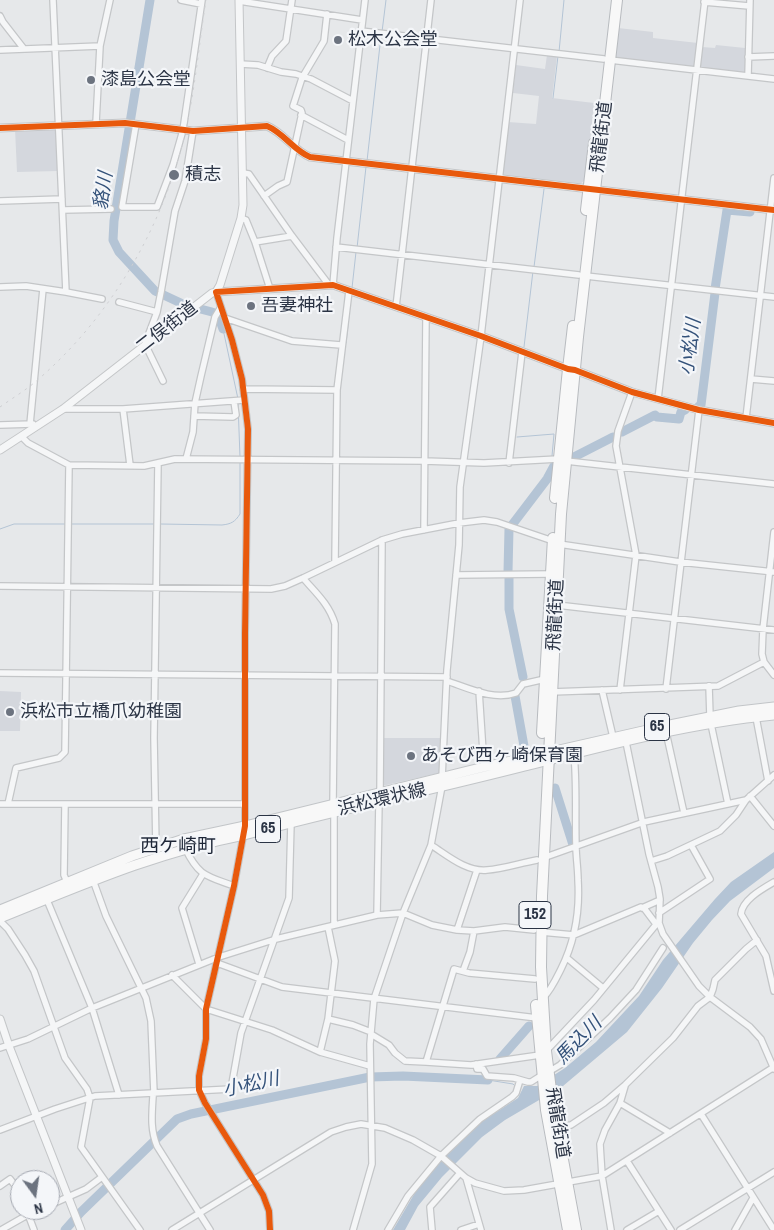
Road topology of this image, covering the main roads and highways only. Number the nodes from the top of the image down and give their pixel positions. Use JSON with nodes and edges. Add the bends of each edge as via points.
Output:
{"nodes":[{"id":1,"x":610,"y":0,"type":"edge"},
{"id":2,"x":618,"y":0,"type":"edge"},
{"id":3,"x":607,"y":60,"type":"junction"},
{"id":4,"x":556,"y":543,"type":"junction"},
{"id":5,"x":774,"y":707,"type":"edge"},
{"id":6,"x":774,"y":715,"type":"edge"},
{"id":7,"x":710,"y":720,"type":"junction"},
{"id":8,"x":545,"y":757,"type":"junction"},
{"id":9,"x":442,"y":782,"type":"junction"},
{"id":10,"x":333,"y":808,"type":"junction"},
{"id":11,"x":245,"y":830,"type":"junction"},
{"id":12,"x":0,"y":910,"type":"edge"},
{"id":13,"x":0,"y":920,"type":"edge"},
{"id":14,"x":538,"y":931,"type":"junction"},
{"id":15,"x":543,"y":1053,"type":"junction"},
{"id":16,"x":550,"y":1108,"type":"junction"},
{"id":17,"x":563,"y":1184,"type":"junction"},
{"id":18,"x":568,"y":1230,"type":"edge"},
{"id":19,"x":576,"y":1230,"type":"edge"}],
"edges":[{"from":1,"to":3,"type":"highway","name":"飛龍街道","number":"152"},
{"from":2,"to":3,"type":"highway","name":"飛龍街道","number":"152"},
{"from":3,"to":4,"type":"highway","name":"飛龍街道","number":"152","via":[[571,369]]},
{"from":4,"to":8,"type":"highway","name":"飛龍街道","number":"152","via":[[557,605]]},
{"from":4,"to":8,"type":"highway","name":"飛龍街道","number":"152","via":[[550,574]]},
{"from":5,"to":7,"type":"main road","name":"浜松環状線","number":"65"},
{"from":6,"to":7,"type":"main road","name":"浜松環状線","number":"65"},
{"from":7,"to":8,"type":"main road","name":"浜松環状線","number":"65","via":[[613,737]]},
{"from":7,"to":8,"type":"main road","name":"浜松環状線","number":"65","via":[[574,754]]},
{"from":8,"to":9,"type":"main road","name":"浜松環状線","number":"65"},
{"from":8,"to":9,"type":"main road","name":"浜松環状線","number":"65","via":[[484,767]]},
{"from":8,"to":14,"type":"highway","name":"飛龍街道","number":"152"},
{"from":9,"to":10,"type":"main road","name":"浜松環状線","number":"65"},
{"from":10,"to":11,"type":"main road","name":"浜松環状線","number":"65"},
{"from":10,"to":11,"type":"main road","name":"浜松環状線","number":"65","via":[[290,823]]},
{"from":11,"to":12,"type":"main road","name":"浜松環状線","number":"65","via":[[184,839],[156,848]]},
{"from":11,"to":13,"type":"main road","name":"浜松環状線","number":"65","via":[[93,880]]},
{"from":14,"to":15,"type":"highway","name":"飛龍街道","number":"152"},
{"from":14,"to":15,"type":"highway","name":"飛龍街道","number":"152","via":[[535,979]]},
{"from":15,"to":16,"type":"highway","name":"飛龍街道","number":"152"},
{"from":16,"to":17,"type":"highway","name":"飛龍街道","number":"152"},
{"from":16,"to":17,"type":"highway","name":"飛龍街道","number":"152","via":[[557,1127]]},
{"from":17,"to":18,"type":"highway","name":"飛龍街道","number":"152"},
{"from":17,"to":19,"type":"highway","name":"飛龍街道","number":"152"}]}
